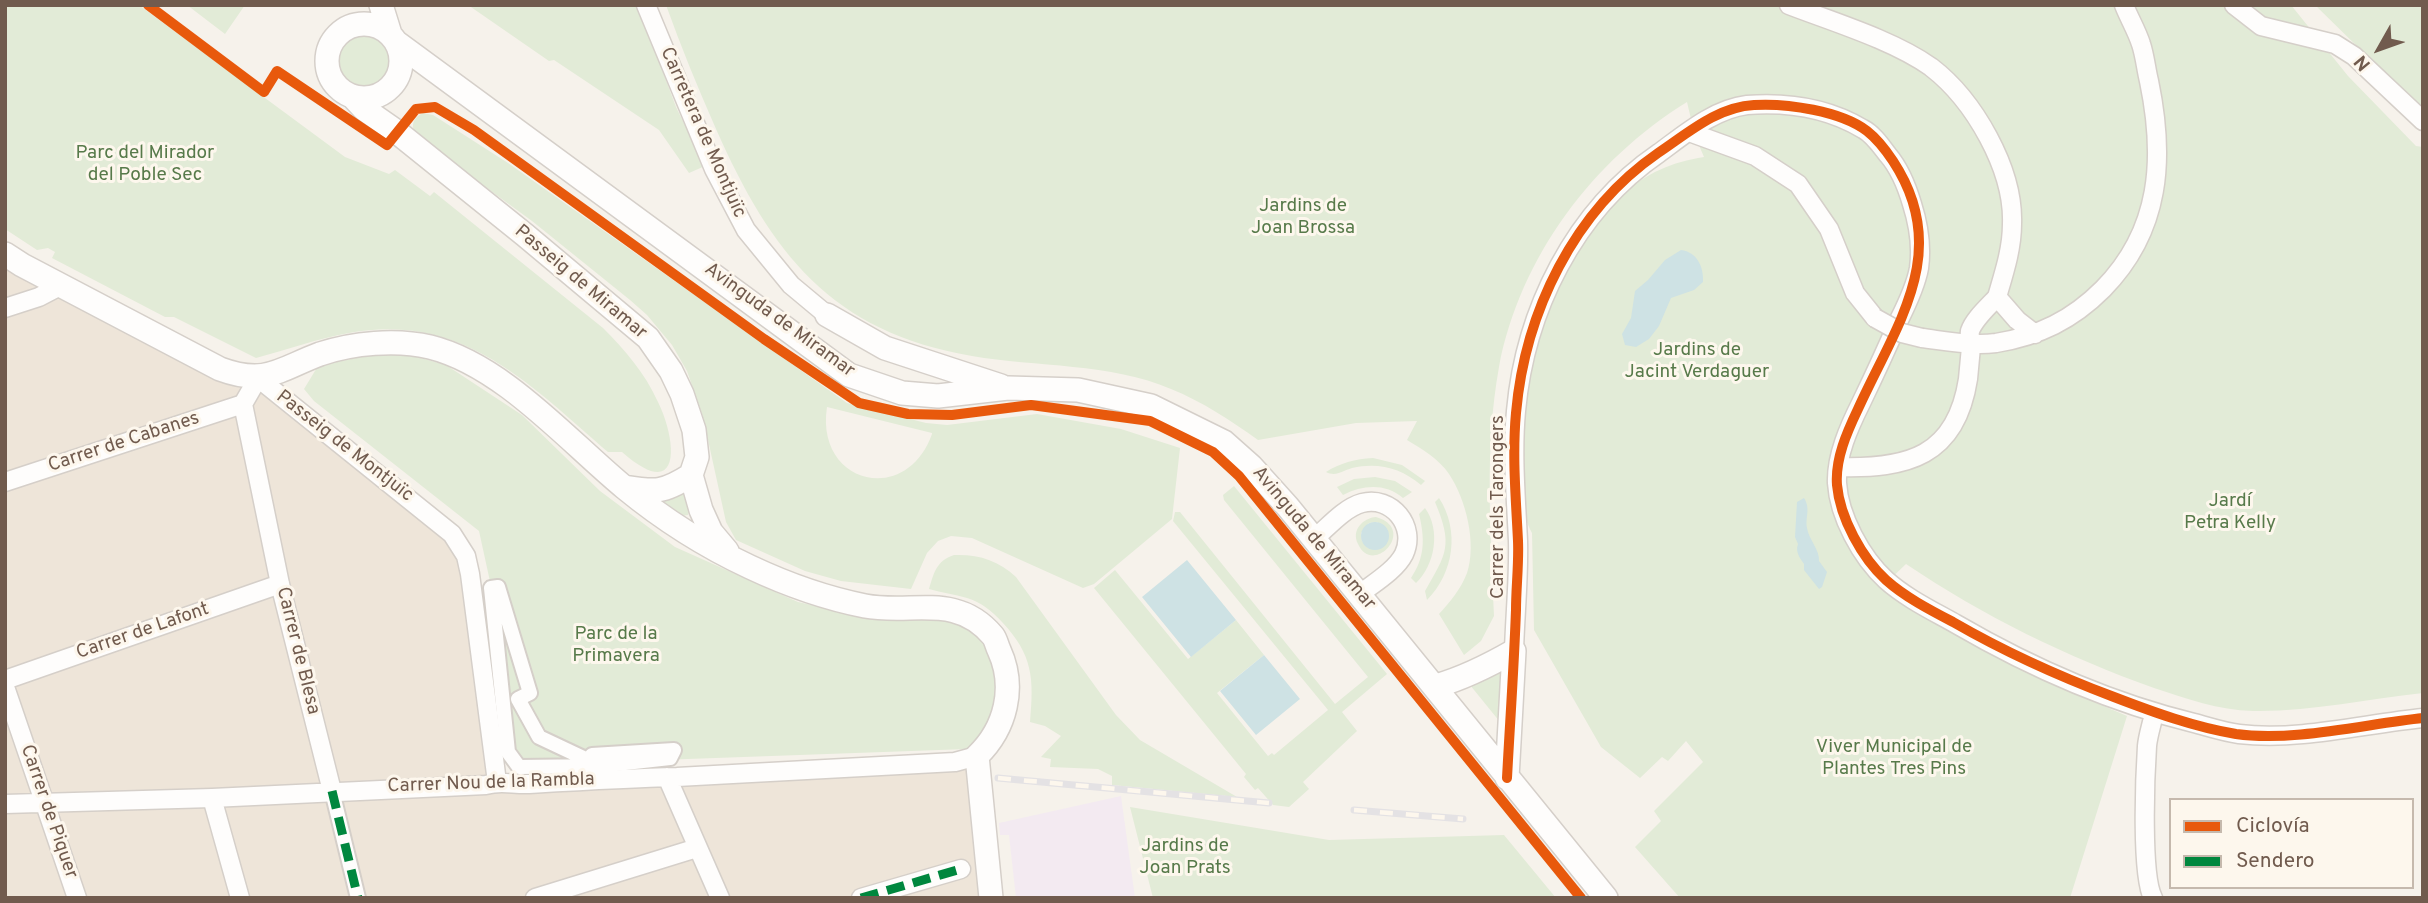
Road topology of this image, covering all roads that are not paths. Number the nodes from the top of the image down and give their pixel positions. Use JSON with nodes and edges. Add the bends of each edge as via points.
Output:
{"nodes":[{"id":1,"x":363,"y":5,"type":"edge"},
{"id":2,"x":381,"y":5,"type":"edge"},
{"id":3,"x":646,"y":5,"type":"edge"},
{"id":4,"x":1789,"y":5,"type":"edge"},
{"id":5,"x":2124,"y":5,"type":"edge"},
{"id":6,"x":2234,"y":5,"type":"edge"},
{"id":7,"x":352,"y":26,"type":"junction"},
{"id":8,"x":393,"y":38,"type":"junction"},
{"id":9,"x":455,"y":87,"type":"junction"},
{"id":10,"x":389,"y":88,"type":"junction"},
{"id":11,"x":352,"y":96,"type":"junction"},
{"id":12,"x":2418,"y":117,"type":"edge"},
{"id":13,"x":397,"y":132,"type":"junction"},
{"id":14,"x":1689,"y":132,"type":"junction"},
{"id":15,"x":5,"y":254,"type":"edge"},
{"id":16,"x":62,"y":285,"type":"junction"},
{"id":17,"x":1997,"y":297,"type":"junction"},
{"id":18,"x":5,"y":309,"type":"edge"},
{"id":19,"x":827,"y":315,"type":"junction"},
{"id":20,"x":2035,"y":334,"type":"junction"},
{"id":21,"x":1971,"y":344,"type":"junction"},
{"id":22,"x":816,"y":350,"type":"junction"},
{"id":23,"x":258,"y":378,"type":"junction"},
{"id":24,"x":1008,"y":388,"type":"junction"},
{"id":25,"x":243,"y":404,"type":"junction"},
{"id":26,"x":1838,"y":467,"type":"junction"},
{"id":27,"x":691,"y":475,"type":"junction"},
{"id":28,"x":5,"y":482,"type":"edge"},
{"id":29,"x":624,"y":487,"type":"junction"},
{"id":30,"x":654,"y":492,"type":"junction"},
{"id":31,"x":701,"y":510,"type":"junction"},
{"id":32,"x":669,"y":522,"type":"junction"},
{"id":33,"x":1314,"y":539,"type":"junction"},
{"id":34,"x":734,"y":559,"type":"junction"},
{"id":35,"x":280,"y":584,"type":"junction"},
{"id":36,"x":1360,"y":594,"type":"junction"},
{"id":37,"x":1514,"y":651,"type":"junction"},
{"id":38,"x":5,"y":680,"type":"edge"},
{"id":39,"x":1436,"y":686,"type":"junction"},
{"id":40,"x":5,"y":687,"type":"edge"},
{"id":41,"x":2154,"y":713,"type":"junction"},
{"id":42,"x":2423,"y":718,"type":"edge"},
{"id":43,"x":977,"y":756,"type":"junction"},
{"id":44,"x":519,"y":767,"type":"joint"},
{"id":45,"x":667,"y":777,"type":"junction"},
{"id":46,"x":1507,"y":778,"type":"junction"},
{"id":47,"x":497,"y":782,"type":"junction"},
{"id":48,"x":332,"y":791,"type":"junction"},
{"id":49,"x":212,"y":798,"type":"junction"},
{"id":50,"x":45,"y":802,"type":"junction"},
{"id":51,"x":5,"y":804,"type":"edge"},
{"id":52,"x":698,"y":848,"type":"junction"},
{"id":53,"x":961,"y":869,"type":"dead end"},
{"id":54,"x":77,"y":898,"type":"edge"},
{"id":55,"x":240,"y":898,"type":"edge"},
{"id":56,"x":358,"y":898,"type":"edge"},
{"id":57,"x":535,"y":898,"type":"edge"},
{"id":58,"x":720,"y":898,"type":"edge"},
{"id":59,"x":860,"y":898,"type":"edge"},
{"id":60,"x":990,"y":898,"type":"edge"},
{"id":61,"x":1606,"y":898,"type":"edge"},
{"id":62,"x":2154,"y":898,"type":"edge"}],
"edges":[{"from":1,"to":7,"type":"street"},
{"from":2,"to":8,"type":"street"},
{"from":3,"to":19,"type":"street","name":"Carretera de Montjuïc","via":[[714,169],[746,230],[791,285]]},
{"from":4,"to":17,"type":"street","via":[[1898,48],[1959,92],[1988,133],[2007,186],[2013,222]]},
{"from":5,"to":20,"type":"street","via":[[2141,45],[2155,110],[2159,152],[2154,201],[2134,250],[2111,281],[2082,310]]},
{"from":6,"to":12,"type":"street","via":[[2261,26],[2335,44],[2354,56]]},
{"from":7,"to":8,"type":"street","via":[[372,25]]},
{"from":7,"to":11,"type":"street","via":[[334,40],[327,62],[334,83]]},
{"from":8,"to":9,"type":"street","name":"Avinguda de Miramar"},
{"from":8,"to":10,"type":"street","via":[[401,61]]},
{"from":9,"to":10,"type":"street","name":"Avinguda de Miramar","via":[[429,74],[414,74]]},
{"from":9,"to":22,"type":"street","name":"Avinguda de Miramar"},
{"from":10,"to":11,"type":"street","via":[[362,99]]},
{"from":10,"to":13,"type":"street","name":"Passeig de Miramar","via":[[384,116]]},
{"from":11,"to":13,"type":"street","name":"Passeig de Miramar"},
{"from":13,"to":27,"type":"street","name":"Passeig de Miramar","via":[[648,338],[671,371],[694,430],[697,457]]},
{"from":14,"to":21,"type":"street","bridge":true,"via":[[1755,156],[1798,184],[1829,229],[1855,293],[1875,318],[1902,334]]},
{"from":14,"to":26,"type":"street","name":"Carrer dels Tarongers","via":[[1735,107],[1810,107],[1867,131],[1892,159],[1907,188],[1921,235],[1919,270],[1847,435]]},
{"from":14,"to":37,"type":"street","name":"Carrer dels Tarongers","via":[[1645,162],[1592,214],[1546,292],[1521,376],[1516,411]]},
{"from":15,"to":16,"type":"street","name":"Passeig de Montjuïc"},
{"from":16,"to":18,"type":"street"},
{"from":16,"to":23,"type":"street","name":"Passeig de Montjuïc","via":[[222,370]]},
{"from":17,"to":20,"type":"street"},
{"from":17,"to":21,"type":"street","via":[[1974,323]]},
{"from":19,"to":22,"type":"street","via":[[840,330],[842,343],[832,350]]},
{"from":19,"to":24,"type":"street","via":[[886,348]]},
{"from":20,"to":21,"type":"street"},
{"from":21,"to":26,"type":"street","via":[[1968,381],[1953,424],[1938,445],[1906,462]]},
{"from":22,"to":24,"type":"street","name":"Avinguda de Miramar","via":[[849,375],[902,393],[939,396]]},
{"from":23,"to":25,"type":"street"},
{"from":23,"to":29,"type":"street","via":[[355,346],[430,347],[465,361],[521,395]]},
{"from":23,"to":47,"type":"street","name":"Passeig de Montjuïc","via":[[453,534],[466,556]]},
{"from":24,"to":33,"type":"street","name":"Avinguda de Miramar","via":[[1078,390],[1151,406],[1180,419],[1224,442],[1251,466]]},
{"from":25,"to":28,"type":"street","name":"Carrer de Cabanes"},
{"from":25,"to":35,"type":"street","name":"Carrer de Blesa"},
{"from":26,"to":41,"type":"street","name":"Carrer dels Tarongers","via":[[1840,503],[1854,536],[1887,580],[1985,642]]},
{"from":27,"to":30,"type":"street"},
{"from":27,"to":31,"type":"street","name":"Passeig de Miramar"},
{"from":29,"to":30,"type":"street"},
{"from":29,"to":32,"type":"street"},
{"from":30,"to":32,"type":"street","via":[[652,501]]},
{"from":31,"to":32,"type":"street","via":[[699,518]]},
{"from":31,"to":34,"type":"street","name":"Passeig de Miramar","via":[[711,532]]},
{"from":32,"to":34,"type":"street"},
{"from":33,"to":36,"type":"street","name":"Avinguda de Miramar"},
{"from":33,"to":36,"type":"street","via":[[1360,503],[1384,504],[1402,519],[1408,542],[1404,554]]},
{"from":34,"to":43,"type":"street","name":"Passeig de Miramar","via":[[828,598],[869,607],[945,607],[971,616],[994,637],[1007,667],[1008,697],[997,728]]},
{"from":35,"to":38,"type":"street","name":"Carrer de Lafont"},
{"from":35,"to":48,"type":"street","name":"Carrer de Blesa"},
{"from":36,"to":39,"type":"street","name":"Avinguda de Miramar"},
{"from":37,"to":39,"type":"street","via":[[1459,680]]},
{"from":37,"to":46,"type":"street"},
{"from":39,"to":46,"type":"street","name":"Avinguda de Miramar"},
{"from":40,"to":50,"type":"street","name":"Carrer de Piquer"},
{"from":41,"to":42,"type":"street","name":"Carrer dels Tarongers","via":[[2238,734],[2289,736]]},
{"from":41,"to":62,"type":"street","via":[[2147,743],[2146,842],[2149,890]]},
{"from":43,"to":45,"type":"street","name":"Carrer Nou de la Rambla","via":[[955,762]]},
{"from":43,"to":60,"type":"street"},
{"from":44,"to":44,"type":"street","via":[[598,766],[670,758],[674,750],[592,755],[592,762],[539,737],[519,699],[530,693],[498,587],[491,588],[508,752]]},
{"from":45,"to":47,"type":"street","name":"Carrer Nou de la Rambla"},
{"from":45,"to":52,"type":"street"},
{"from":46,"to":61,"type":"street","name":"Avinguda de Miramar"},
{"from":47,"to":48,"type":"street","name":"Carrer Nou de la Rambla"},
{"from":48,"to":49,"type":"street","name":"Carrer Nou de la Rambla"},
{"from":48,"to":56,"type":"street","name":"Carrer de Blesa"},
{"from":49,"to":50,"type":"street","name":"Carrer Nou de la Rambla"},
{"from":49,"to":55,"type":"street"},
{"from":50,"to":51,"type":"street","name":"Carrer Nou de la Rambla"},
{"from":50,"to":54,"type":"street","name":"Carrer de Piquer"},
{"from":52,"to":57,"type":"street"},
{"from":52,"to":58,"type":"street"},
{"from":53,"to":59,"type":"street"}]}
